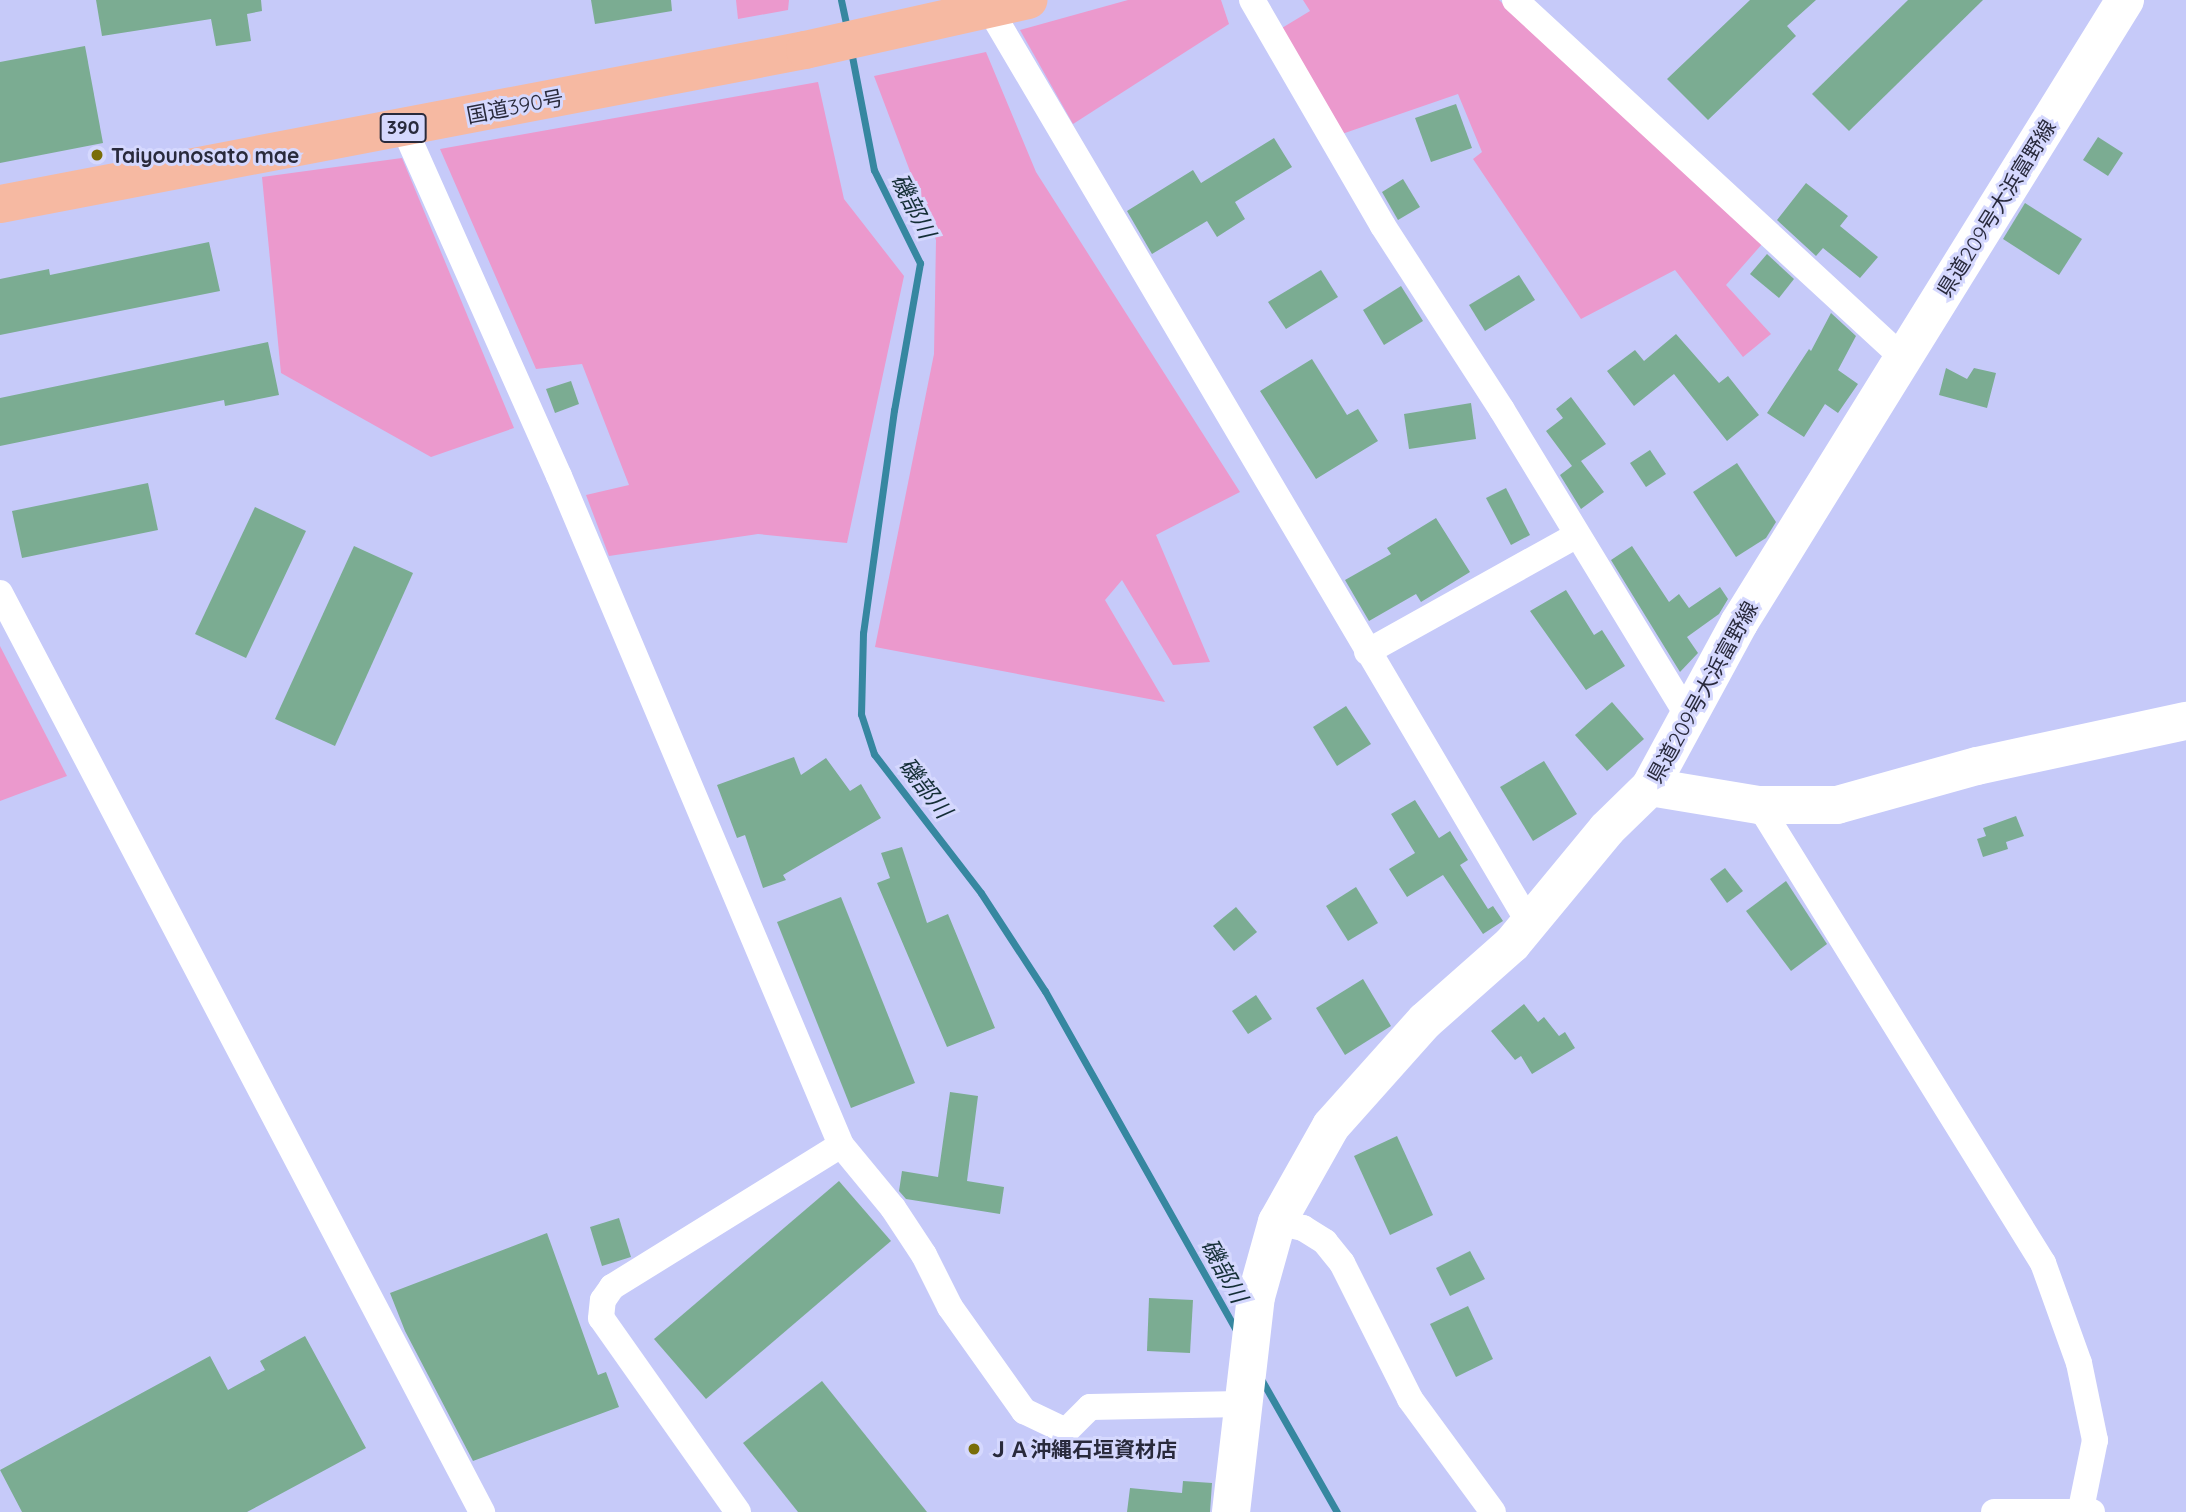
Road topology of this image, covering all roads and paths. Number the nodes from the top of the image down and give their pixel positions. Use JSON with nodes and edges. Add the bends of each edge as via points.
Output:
{"nodes":[{"id":1,"x":1028,"y":0,"type":"edge"},
{"id":2,"x":1252,"y":0,"type":"edge"},
{"id":3,"x":1515,"y":0,"type":"edge"},
{"id":4,"x":2124,"y":0,"type":"edge"},
{"id":5,"x":990,"y":10,"type":"junction"},
{"id":6,"x":404,"y":128,"type":"junction"},
{"id":7,"x":0,"y":204,"type":"edge"},
{"id":8,"x":1903,"y":358,"type":"junction"},
{"id":9,"x":1575,"y":536,"type":"junction"},
{"id":10,"x":0,"y":593,"type":"edge"},
{"id":11,"x":1367,"y":652,"type":"junction"},
{"id":12,"x":1688,"y":716,"type":"junction"},
{"id":13,"x":2186,"y":721,"type":"edge"},
{"id":14,"x":1650,"y":787,"type":"junction"},
{"id":15,"x":1759,"y":805,"type":"junction"},
{"id":16,"x":1529,"y":923,"type":"junction"},
{"id":17,"x":841,"y":1145,"type":"junction"},
{"id":18,"x":1276,"y":1222,"type":"junction"},
{"id":19,"x":1241,"y":1404,"type":"junction"},
{"id":20,"x":2087,"y":1510,"type":"edge"},
{"id":21,"x":482,"y":1512,"type":"edge"},
{"id":22,"x":738,"y":1512,"type":"edge"},
{"id":23,"x":1231,"y":1512,"type":"edge"},
{"id":24,"x":1493,"y":1512,"type":"edge"},
{"id":25,"x":1994,"y":1512,"type":"edge"}],
"edges":[{"from":1,"to":5,"type":"highway","name":"国道390号","number":"390"},
{"from":2,"to":9,"type":"street","via":[[1383,226],[1494,398]]},
{"from":3,"to":8,"type":"street"},
{"from":4,"to":8,"type":"main road","name":"県道209号大浜富野線"},
{"from":5,"to":6,"type":"highway","name":"国道390号","number":"390"},
{"from":5,"to":11,"type":"street"},
{"from":6,"to":7,"type":"highway","name":"国道390号","number":"390"},
{"from":6,"to":17,"type":"street","via":[[559,476]]},
{"from":8,"to":12,"type":"main road","name":"県道209号大浜富野線","via":[[1739,622]]},
{"from":9,"to":11,"type":"street"},
{"from":9,"to":12,"type":"street"},
{"from":10,"to":21,"type":"street"},
{"from":11,"to":16,"type":"street"},
{"from":12,"to":14,"type":"main road","name":"県道209号大浜富野線"},
{"from":13,"to":15,"type":"main road","via":[[1978,766],[1837,805]]},
{"from":14,"to":15,"type":"main road"},
{"from":14,"to":16,"type":"main road","name":"県道209号大浜富野線","via":[[1607,829]]},
{"from":15,"to":20,"type":"street","via":[[2043,1263],[2079,1363],[2095,1440]]},
{"from":16,"to":18,"type":"main road","name":"県道209号大浜富野線","via":[[1425,1021],[1331,1126]]},
{"from":17,"to":19,"type":"street","via":[[893,1208],[950,1307],[1024,1411],[1066,1431],[1090,1407]]},
{"from":17,"to":22,"type":"street","via":[[612,1287],[603,1300],[601,1318]]},
{"from":18,"to":19,"type":"main road","name":"県道209号大浜富野線","via":[[1256,1297]]},
{"from":18,"to":24,"type":"street","via":[[1303,1228],[1325,1242],[1342,1263],[1410,1399]]},
{"from":19,"to":23,"type":"main road","name":"県道209号大浜富野線"},
{"from":20,"to":25,"type":"street"}]}
